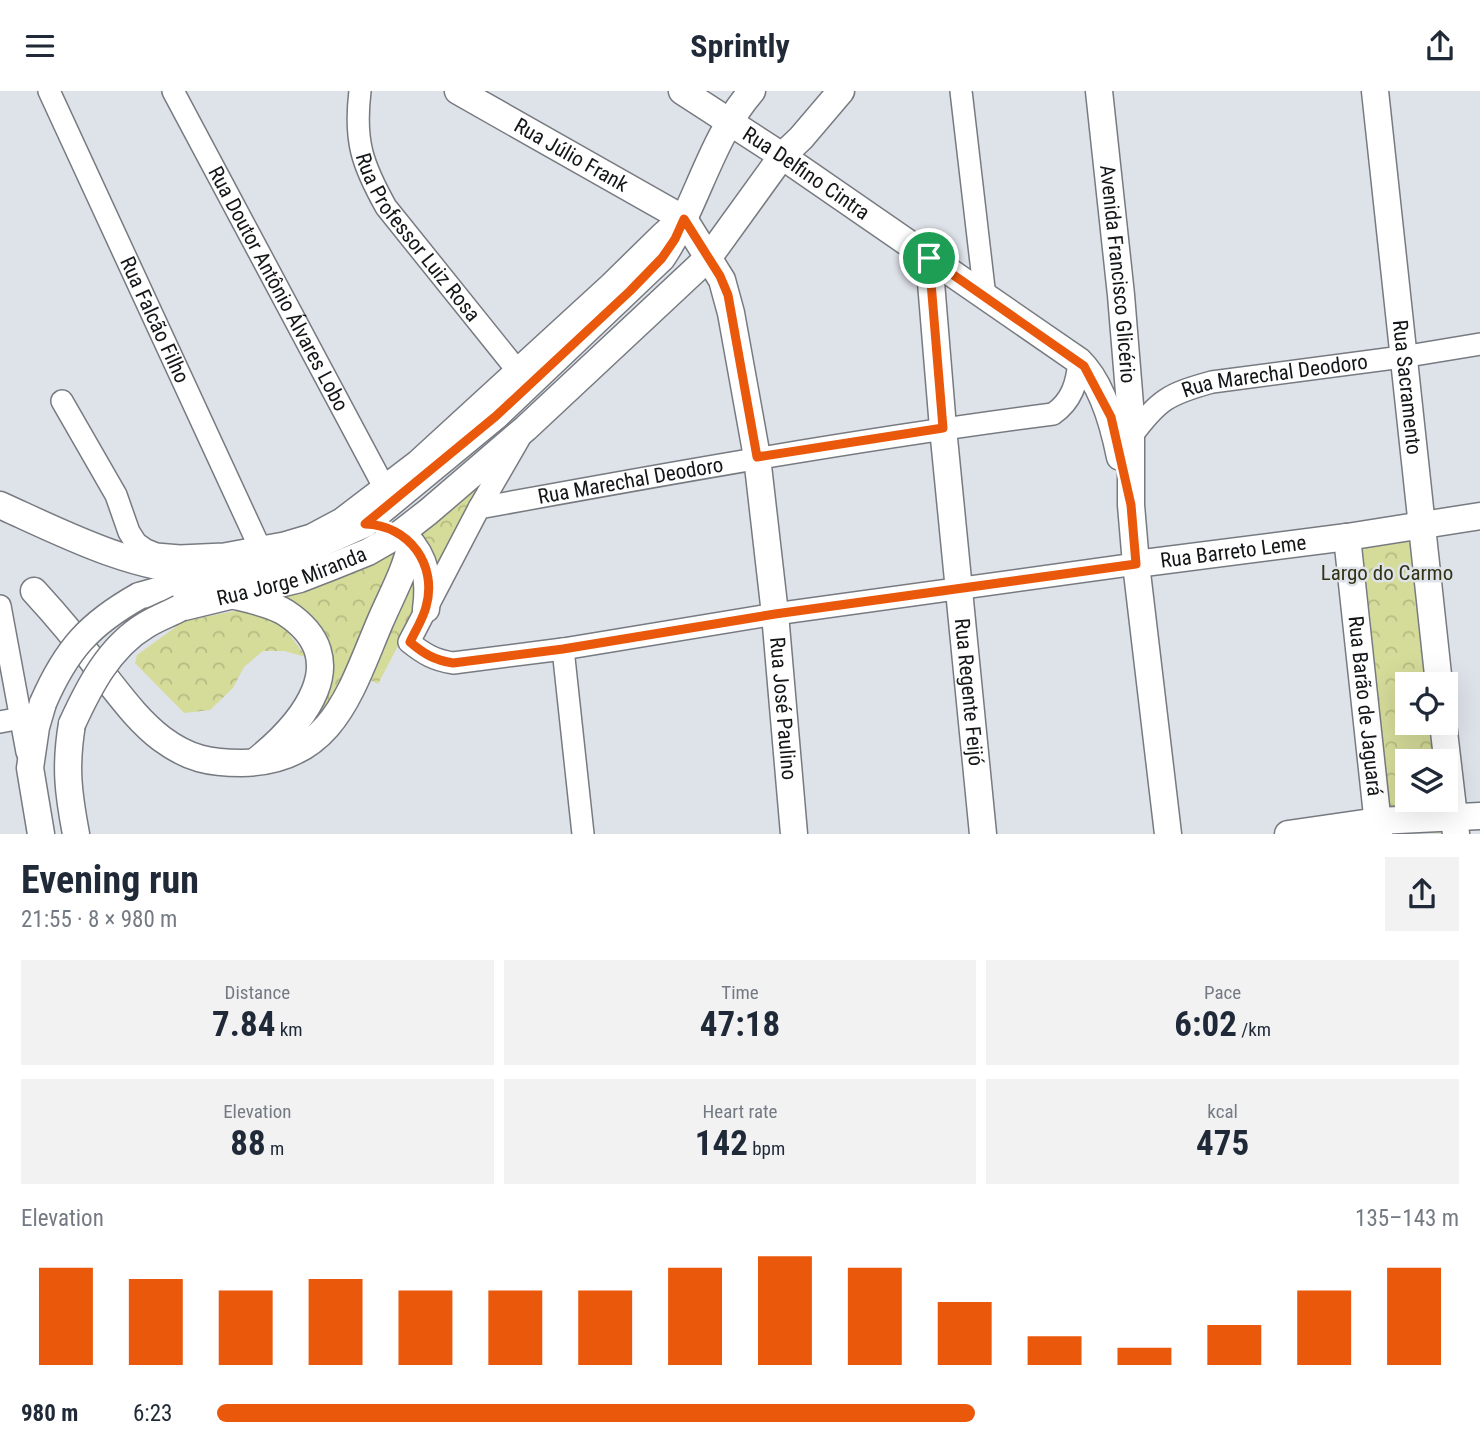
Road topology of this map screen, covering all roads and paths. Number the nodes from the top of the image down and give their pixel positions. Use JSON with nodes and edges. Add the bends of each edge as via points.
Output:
{"nodes":[{"id":1,"x":49,"y":91,"type":"edge"},
{"id":2,"x":173,"y":91,"type":"edge"},
{"id":3,"x":360,"y":91,"type":"edge"},
{"id":4,"x":458,"y":91,"type":"edge"},
{"id":5,"x":752,"y":91,"type":"edge"},
{"id":6,"x":841,"y":91,"type":"edge"},
{"id":7,"x":961,"y":91,"type":"edge"},
{"id":8,"x":1098,"y":91,"type":"edge"},
{"id":9,"x":1375,"y":91,"type":"edge"},
{"id":10,"x":691,"y":94,"type":"edge"},
{"id":11,"x":729,"y":123,"type":"junction"},
{"id":12,"x":782,"y":156,"type":"junction"},
{"id":13,"x":683,"y":221,"type":"junction"},
{"id":14,"x":709,"y":257,"type":"junction"},
{"id":15,"x":929,"y":258,"type":"junction"},
{"id":16,"x":985,"y":296,"type":"junction"},
{"id":17,"x":1480,"y":344,"type":"edge"},
{"id":18,"x":1402,"y":357,"type":"junction"},
{"id":19,"x":1079,"y":361,"type":"junction"},
{"id":20,"x":517,"y":370,"type":"junction"},
{"id":21,"x":62,"y":401,"type":"dead end"},
{"id":22,"x":526,"y":428,"type":"junction"},
{"id":23,"x":943,"y":428,"type":"junction"},
{"id":24,"x":1131,"y":437,"type":"junction"},
{"id":25,"x":757,"y":457,"type":"junction"},
{"id":26,"x":383,"y":485,"type":"junction"},
{"id":27,"x":1,"y":504,"type":"edge"},
{"id":28,"x":1131,"y":505,"type":"junction"},
{"id":29,"x":479,"y":508,"type":"junction"},
{"id":30,"x":1480,"y":516,"type":"edge"},
{"id":31,"x":365,"y":524,"type":"junction"},
{"id":32,"x":1422,"y":524,"type":"junction"},
{"id":33,"x":1347,"y":537,"type":"junction"},
{"id":34,"x":406,"y":538,"type":"junction"},
{"id":35,"x":260,"y":548,"type":"junction"},
{"id":36,"x":1136,"y":564,"type":"junction"},
{"id":37,"x":230,"y":584,"type":"junction"},
{"id":38,"x":960,"y":589,"type":"junction"},
{"id":39,"x":34,"y":590,"type":"dead end"},
{"id":40,"x":0,"y":606,"type":"edge"},
{"id":41,"x":426,"y":609,"type":"junction"},
{"id":42,"x":775,"y":614,"type":"junction"},
{"id":43,"x":410,"y":642,"type":"joint"},
{"id":44,"x":563,"y":649,"type":"junction"},
{"id":45,"x":1438,"y":672,"type":"edge"},
{"id":46,"x":22,"y":718,"type":"junction"},
{"id":47,"x":0,"y":722,"type":"edge"},
{"id":48,"x":1444,"y":735,"type":"edge"},
{"id":49,"x":255,"y":762,"type":"junction"},
{"id":50,"x":30,"y":768,"type":"junction"},
{"id":51,"x":1480,"y":816,"type":"edge"},
{"id":52,"x":1455,"y":826,"type":"edge"},
{"id":53,"x":1379,"y":827,"type":"edge"},
{"id":54,"x":41,"y":834,"type":"edge"},
{"id":55,"x":76,"y":834,"type":"edge"},
{"id":56,"x":583,"y":834,"type":"edge"},
{"id":57,"x":794,"y":834,"type":"edge"},
{"id":58,"x":983,"y":834,"type":"edge"},
{"id":59,"x":1168,"y":834,"type":"edge"},
{"id":60,"x":1288,"y":834,"type":"edge"}],
"edges":[{"from":1,"to":35,"type":"street","name":"Rua Falcão Filho"},
{"from":2,"to":26,"type":"street","name":"Rua Doutor Antônio Álvares Lobo"},
{"from":3,"to":20,"type":"street","name":"Rua Professor Luiz Rosa","via":[[360,149],[369,177],[386,207]]},
{"from":4,"to":13,"type":"main road","name":"Rua Júlio Frank"},
{"from":5,"to":11,"type":"main road"},
{"from":6,"to":12,"type":"main road","name":"Rua Jorge Miranda"},
{"from":7,"to":16,"type":"street"},
{"from":8,"to":24,"type":"main road","name":"Avenida Francisco Glicério","via":[[1121,295]]},
{"from":9,"to":18,"type":"main road","name":"Rua Sacramento"},
{"from":10,"to":11,"type":"main road","name":"Rua Delfino Cintra"},
{"from":11,"to":12,"type":"main road","name":"Rua Delfino Cintra"},
{"from":11,"to":13,"type":"main road"},
{"from":12,"to":14,"type":"main road","name":"Rua Jorge Miranda"},
{"from":12,"to":15,"type":"main road","name":"Rua Delfino Cintra"},
{"from":13,"to":14,"type":"main road","name":"Rua José Paulino"},
{"from":13,"to":20,"type":"street","name":"Rua Jorge Miranda","via":[[660,234]]},
{"from":13,"to":31,"type":"main road","name":"Rua Jorge Miranda","via":[[662,258],[630,291],[496,416]]},
{"from":14,"to":22,"type":"main road","name":"Rua Jorge Miranda"},
{"from":14,"to":25,"type":"main road","name":"Rua José Paulino","via":[[728,295]]},
{"from":15,"to":16,"type":"main road","name":"Rua Delfino Cintra"},
{"from":15,"to":23,"type":"main road","name":"Rua Regente Feijó"},
{"from":16,"to":19,"type":"main road","name":"Rua Delfino Cintra"},
{"from":17,"to":18,"type":"street","name":"Rua Marechal Deodoro"},
{"from":18,"to":24,"type":"street","name":"Rua Marechal Deodoro","via":[[1182,390],[1151,410]]},
{"from":18,"to":32,"type":"main road","name":"Rua Sacramento"},
{"from":19,"to":23,"type":"street","name":"Rua Marechal Deodoro","via":[[1075,387],[1053,414]]},
{"from":19,"to":28,"type":"main road","name":"Rua Delfino Cintra","via":[[1111,417]]},
{"from":20,"to":26,"type":"street","name":"Rua Jorge Miranda","via":[[417,461]]},
{"from":21,"to":35,"type":"street","name":"Rua Jorge Miranda","via":[[116,495],[136,543],[156,554],[180,557]]},
{"from":22,"to":29,"type":"street","name":"Rua Jorge Miranda"},
{"from":22,"to":34,"type":"main road","name":"Rua Jorge Miranda"},
{"from":23,"to":25,"type":"street","name":"Rua Marechal Deodoro"},
{"from":23,"to":38,"type":"main road","name":"Rua Regente Feijó"},
{"from":24,"to":28,"type":"main road","name":"Avenida Francisco Glicério"},
{"from":25,"to":29,"type":"street","name":"Rua Marechal Deodoro"},
{"from":25,"to":42,"type":"main road","name":"Rua José Paulino"},
{"from":26,"to":35,"type":"street","name":"Rua Jorge Miranda","via":[[341,519],[311,535]]},
{"from":27,"to":37,"type":"main road","via":[[142,563]]},
{"from":28,"to":36,"type":"main road","name":"Avenida Francisco Glicério"},
{"from":29,"to":41,"type":"street","name":"Rua Jorge Miranda"},
{"from":30,"to":32,"type":"main road","name":"Rua Barreto Leme"},
{"from":31,"to":34,"type":"main road","via":[[390,527]]},
{"from":31,"to":37,"type":"main road","name":"Rua Jorge Miranda"},
{"from":32,"to":33,"type":"main road","name":"Rua Barreto Leme"},
{"from":32,"to":45,"type":"main road","name":"Rua Sacramento"},
{"from":33,"to":36,"type":"main road","name":"Rua Barreto Leme"},
{"from":33,"to":53,"type":"main road","name":"Rua Barão de Jaguará"},
{"from":34,"to":37,"type":"main road","name":"Rua Jorge Miranda","via":[[300,579]]},
{"from":34,"to":41,"type":"main road","via":[[427,574]]},
{"from":34,"to":49,"type":"main road","via":[[406,563],[355,681],[330,723],[295,752]]},
{"from":36,"to":38,"type":"street","name":"Rua Barreto Leme"},
{"from":36,"to":59,"type":"main road","name":"Avenida Francisco Glicério"},
{"from":37,"to":49,"type":"main road","via":[[286,613],[313,642],[320,659],[319,680],[303,715]]},
{"from":37,"to":50,"type":"main road","bridge":true,"via":[[139,596],[89,630],[66,657],[43,703]]},
{"from":37,"to":55,"type":"main road","name":"Rua Jorge Miranda","bridge":true,"via":[[145,625],[106,661],[87,691],[72,724],[67,756]]},
{"from":38,"to":42,"type":"street","name":"Rua Barreto Leme"},
{"from":38,"to":58,"type":"main road","name":"Rua Regente Feijó"},
{"from":39,"to":49,"type":"main road","via":[[135,714],[162,739],[205,761]]},
{"from":40,"to":46,"type":"street"},
{"from":41,"to":43,"type":"street","name":"Rua Jorge Miranda"},
{"from":42,"to":44,"type":"street","name":"Rua Barreto Leme"},
{"from":42,"to":57,"type":"main road","name":"Rua José Paulino"},
{"from":43,"to":44,"type":"street","name":"Rua Barreto Leme","via":[[426,656],[453,663]]},
{"from":44,"to":56,"type":"street"},
{"from":46,"to":47,"type":"street"},
{"from":46,"to":50,"type":"street"},
{"from":48,"to":52,"type":"main road"},
{"from":50,"to":54,"type":"main road"},
{"from":51,"to":52,"type":"main road"},
{"from":52,"to":53,"type":"main road"},
{"from":53,"to":60,"type":"main road"}]}
